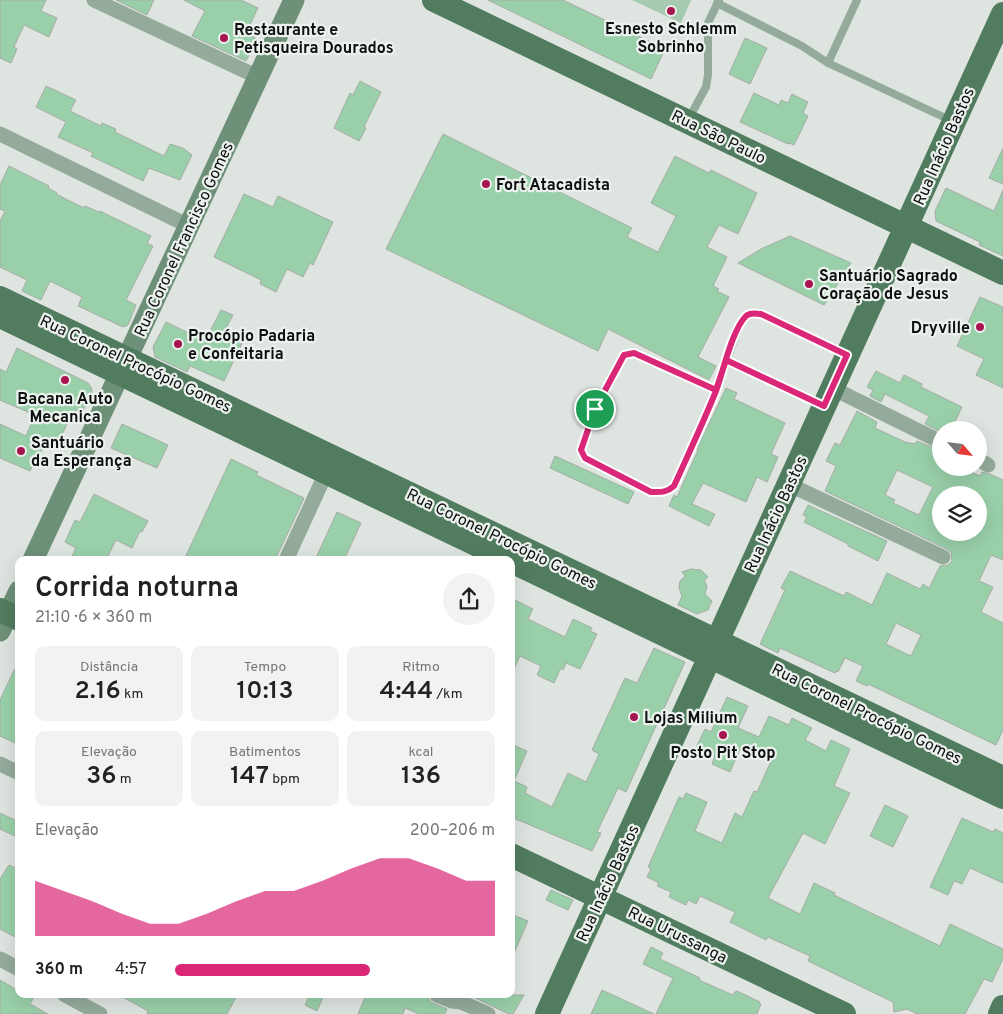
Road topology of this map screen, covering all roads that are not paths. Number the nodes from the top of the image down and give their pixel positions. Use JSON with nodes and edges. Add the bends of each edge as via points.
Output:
{"nodes":[{"id":1,"x":94,"y":0,"type":"edge"},
{"id":2,"x":294,"y":0,"type":"edge"},
{"id":3,"x":434,"y":0,"type":"edge"},
{"id":4,"x":857,"y":0,"type":"edge"},
{"id":5,"x":718,"y":1,"type":"edge"},
{"id":6,"x":1003,"y":14,"type":"edge"},
{"id":7,"x":828,"y":63,"type":"junction"},
{"id":8,"x":258,"y":77,"type":"junction"},
{"id":9,"x":687,"y":121,"type":"junction"},
{"id":10,"x":954,"y":122,"type":"junction"},
{"id":11,"x":0,"y":134,"type":"edge"},
{"id":12,"x":189,"y":226,"type":"junction"},
{"id":13,"x":906,"y":226,"type":"junction"},
{"id":14,"x":1003,"y":273,"type":"edge"},
{"id":15,"x":0,"y":298,"type":"edge"},
{"id":16,"x":0,"y":316,"type":"edge"},
{"id":17,"x":847,"y":355,"type":"junction"},
{"id":18,"x":726,"y":360,"type":"junction"},
{"id":19,"x":124,"y":366,"type":"junction"},
{"id":20,"x":716,"y":390,"type":"junction"},
{"id":21,"x":828,"y":397,"type":"junction"},
{"id":22,"x":932,"y":438,"type":"edge"},
{"id":23,"x":326,"y":473,"type":"junction"},
{"id":24,"x":788,"y":484,"type":"junction"},
{"id":25,"x":35,"y":556,"type":"edge"},
{"id":26,"x":288,"y":556,"type":"edge"},
{"id":27,"x":500,"y":556,"type":"edge"},
{"id":28,"x":943,"y":557,"type":"dead end"},
{"id":29,"x":515,"y":563,"type":"edge"},
{"id":30,"x":15,"y":600,"type":"edge"},
{"id":31,"x":7,"y":619,"type":"edge"},
{"id":32,"x":713,"y":649,"type":"junction"},
{"id":33,"x":0,"y":764,"type":"edge"},
{"id":34,"x":15,"y":771,"type":"edge"},
{"id":35,"x":1003,"y":778,"type":"edge"},
{"id":36,"x":1003,"y":797,"type":"edge"},
{"id":37,"x":515,"y":857,"type":"edge"},
{"id":38,"x":600,"y":897,"type":"junction"},
{"id":39,"x":0,"y":959,"type":"edge"},
{"id":40,"x":15,"y":967,"type":"edge"},
{"id":41,"x":71,"y":998,"type":"edge"},
{"id":42,"x":444,"y":998,"type":"edge"},
{"id":43,"x":1003,"y":1007,"type":"edge"},
{"id":44,"x":100,"y":1014,"type":"edge"},
{"id":45,"x":488,"y":1014,"type":"edge"},
{"id":46,"x":547,"y":1014,"type":"edge"},
{"id":47,"x":844,"y":1014,"type":"edge"},
{"id":48,"x":1000,"y":1014,"type":"edge"}],
"edges":[{"from":1,"to":8,"type":"street"},
{"from":2,"to":8,"type":"main road","name":"Rua Coronel Francisco Gomes"},
{"from":3,"to":9,"type":"main road","name":"Rua São Paulo"},
{"from":4,"to":7,"type":"lane"},
{"from":5,"to":7,"type":"lane"},
{"from":5,"to":9,"type":"lane","via":[[708,23],[706,87]]},
{"from":6,"to":10,"type":"main road","name":"Rua Inácio Bastos"},
{"from":7,"to":10,"type":"lane"},
{"from":8,"to":12,"type":"main road","name":"Rua Coronel Francisco Gomes"},
{"from":9,"to":13,"type":"main road","name":"Rua São Paulo"},
{"from":10,"to":13,"type":"main road","name":"Rua Inácio Bastos"},
{"from":11,"to":12,"type":"street"},
{"from":12,"to":19,"type":"main road","name":"Rua Coronel Francisco Gomes"},
{"from":13,"to":14,"type":"main road","name":"Rua São Paulo"},
{"from":13,"to":17,"type":"main road","name":"Rua Inácio Bastos"},
{"from":15,"to":19,"type":"main road","name":"Rua Coronel Procópio Gomes"},
{"from":16,"to":19,"type":"main road","name":"Rua Coronel Procópio Gomes"},
{"from":17,"to":18,"type":"lane","via":[[761,314],[751,314],[738,329]]},
{"from":17,"to":21,"type":"main road","name":"Rua Inácio Bastos"},
{"from":18,"to":20,"type":"lane"},
{"from":18,"to":21,"type":"lane"},
{"from":19,"to":23,"type":"main road","name":"Rua Coronel Procópio Gomes"},
{"from":19,"to":25,"type":"main road","name":"Rua Coronel Francisco Gomes"},
{"from":19,"to":32,"type":"main road","name":"Rua Coronel Procópio Gomes"},
{"from":20,"to":20,"type":"lane","via":[[634,353],[624,355],[595,409],[582,454],[651,492],[669,491]]},
{"from":21,"to":22,"type":"street"},
{"from":21,"to":24,"type":"main road","name":"Rua Inácio Bastos"},
{"from":23,"to":26,"type":"street"},
{"from":23,"to":27,"type":"main road","name":"Rua Coronel Procópio Gomes"},
{"from":24,"to":28,"type":"street"},
{"from":24,"to":32,"type":"main road","name":"Rua Inácio Bastos"},
{"from":29,"to":32,"type":"main road","name":"Rua Coronel Procópio Gomes"},
{"from":30,"to":31,"type":"main road"},
{"from":32,"to":35,"type":"main road","name":"Rua Coronel Procópio Gomes"},
{"from":32,"to":36,"type":"main road","name":"Rua Coronel Procópio Gomes"},
{"from":32,"to":38,"type":"main road","name":"Rua Inácio Bastos"},
{"from":33,"to":34,"type":"street"},
{"from":37,"to":38,"type":"main road","name":"Rua Urussanga"},
{"from":38,"to":46,"type":"main road","name":"Rua Inácio Bastos"},
{"from":38,"to":47,"type":"main road","name":"Rua Urussanga"},
{"from":39,"to":40,"type":"street"},
{"from":41,"to":44,"type":"street"},
{"from":42,"to":45,"type":"street"},
{"from":43,"to":48,"type":"main road"}]}
